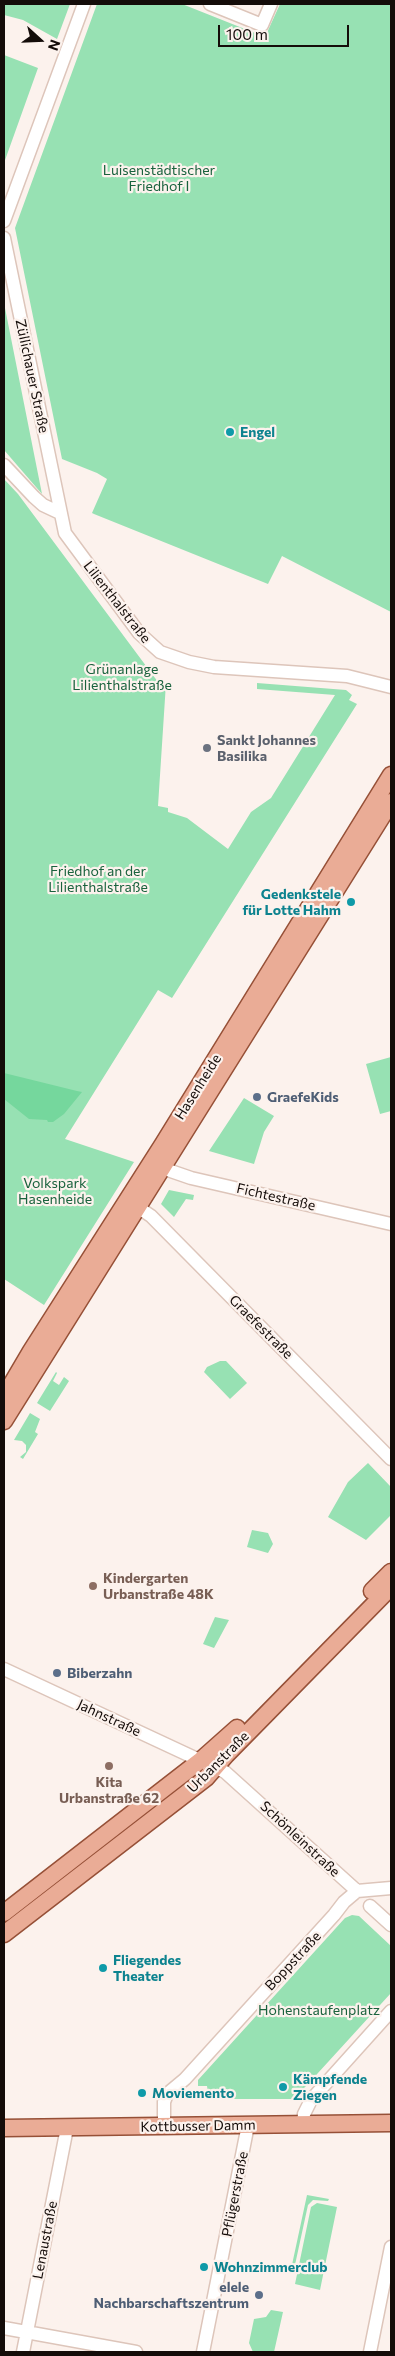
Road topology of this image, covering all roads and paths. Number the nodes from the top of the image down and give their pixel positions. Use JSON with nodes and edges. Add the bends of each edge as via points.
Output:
{"nodes":[{"id":1,"x":84,"y":4,"type":"edge"},
{"id":2,"x":210,"y":4,"type":"edge"},
{"id":3,"x":271,"y":4,"type":"edge"},
{"id":4,"x":4,"y":221,"type":"edge"},
{"id":5,"x":4,"y":238,"type":"edge"},
{"id":6,"x":4,"y":465,"type":"edge"},
{"id":7,"x":60,"y":513,"type":"junction"},
{"id":8,"x":391,"y":687,"type":"edge"},
{"id":9,"x":391,"y":776,"type":"edge"},
{"id":10,"x":391,"y":802,"type":"edge"},
{"id":11,"x":162,"y":1168,"type":"junction"},
{"id":12,"x":132,"y":1203,"type":"junction"},
{"id":13,"x":391,"y":1224,"type":"edge"},
{"id":14,"x":107,"y":1242,"type":"junction"},
{"id":15,"x":4,"y":1397,"type":"edge"},
{"id":16,"x":4,"y":1420,"type":"edge"},
{"id":17,"x":391,"y":1459,"type":"edge"},
{"id":18,"x":391,"y":1572,"type":"edge"},
{"id":19,"x":391,"y":1587,"type":"edge"},
{"id":20,"x":4,"y":1669,"type":"edge"},
{"id":21,"x":208,"y":1764,"type":"junction"},
{"id":22,"x":174,"y":1782,"type":"junction"},
{"id":23,"x":184,"y":1795,"type":"junction"},
{"id":24,"x":391,"y":1888,"type":"edge"},
{"id":25,"x":357,"y":1891,"type":"junction"},
{"id":26,"x":25,"y":1897,"type":"junction"},
{"id":27,"x":370,"y":1906,"type":"dead end"},
{"id":28,"x":35,"y":1910,"type":"junction"},
{"id":29,"x":4,"y":1913,"type":"edge"},
{"id":30,"x":391,"y":1925,"type":"edge"},
{"id":31,"x":4,"y":1934,"type":"edge"},
{"id":32,"x":391,"y":2011,"type":"edge"},
{"id":33,"x":391,"y":2114,"type":"edge"},
{"id":34,"x":4,"y":2120,"type":"edge"},
{"id":35,"x":304,"y":2120,"type":"junction"},
{"id":36,"x":164,"y":2121,"type":"junction"},
{"id":37,"x":391,"y":2123,"type":"edge"},
{"id":38,"x":248,"y":2125,"type":"junction"},
{"id":39,"x":4,"y":2128,"type":"edge"},
{"id":40,"x":67,"y":2128,"type":"junction"},
{"id":41,"x":391,"y":2247,"type":"edge"},
{"id":42,"x":4,"y":2328,"type":"edge"},
{"id":43,"x":27,"y":2332,"type":"junction"},
{"id":44,"x":23,"y":2352,"type":"edge"},
{"id":45,"x":136,"y":2352,"type":"edge"},
{"id":46,"x":203,"y":2352,"type":"edge"},
{"id":47,"x":370,"y":2352,"type":"edge"}],
"edges":[{"from":1,"to":4,"type":"street"},
{"from":2,"to":3,"type":"street","via":[[262,25]]},
{"from":5,"to":7,"type":"street","name":"Züllichauer Straße"},
{"from":6,"to":7,"type":"street","via":[[43,505]]},
{"from":7,"to":8,"type":"street","name":"Lilienthalstraße","via":[[64,533],[139,633],[160,652],[214,667],[347,676]]},
{"from":9,"to":12,"type":"main road","name":"Hasenheide"},
{"from":10,"to":11,"type":"main road","name":"Hasenheide"},
{"from":11,"to":12,"type":"main road","name":"Hasenheide"},
{"from":11,"to":13,"type":"street","name":"Fichtestraße","via":[[191,1178]]},
{"from":12,"to":14,"type":"main road","name":"Hasenheide"},
{"from":12,"to":17,"type":"street","name":"Graefestraße","via":[[150,1216]]},
{"from":14,"to":15,"type":"main road","name":"Hasenheide"},
{"from":14,"to":16,"type":"main road","name":"Hasenheide"},
{"from":18,"to":21,"type":"main road","name":"Urbanstraße","via":[[227,1738]]},
{"from":19,"to":21,"type":"main road","name":"Urbanstraße"},
{"from":20,"to":21,"type":"street","name":"Jahnstraße"},
{"from":21,"to":22,"type":"main road","name":"Urbanstraße"},
{"from":21,"to":23,"type":"main road","name":"Urbanstraße","via":[[206,1778]]},
{"from":21,"to":25,"type":"street","name":"Schönleinstraße","via":[[231,1775]]},
{"from":22,"to":23,"type":"main road"},
{"from":22,"to":26,"type":"main road","name":"Urbanstraße"},
{"from":23,"to":28,"type":"main road","name":"Urbanstraße"},
{"from":24,"to":25,"type":"street"},
{"from":25,"to":36,"type":"street","name":"Boppstraße","via":[[185,2079],[167,2094]]},
{"from":26,"to":28,"type":"main road"},
{"from":26,"to":29,"type":"main road","name":"Urbanstraße"},
{"from":27,"to":30,"type":"street"},
{"from":28,"to":31,"type":"main road","name":"Urbanstraße"},
{"from":32,"to":35,"type":"street","via":[[311,2100]]},
{"from":33,"to":35,"type":"main road","name":"Kottbusser Damm"},
{"from":34,"to":36,"type":"main road","name":"Kottbusser Damm"},
{"from":35,"to":36,"type":"main road","name":"Kottbusser Damm"},
{"from":35,"to":37,"type":"main road","name":"Kottbusser Damm"},
{"from":35,"to":38,"type":"main road","name":"Kottbusser Damm"},
{"from":36,"to":38,"type":"main road","name":"Kottbusser Damm"},
{"from":36,"to":40,"type":"main road","name":"Kottbusser Damm"},
{"from":38,"to":46,"type":"street","name":"Pflügerstraße"},
{"from":39,"to":40,"type":"main road","name":"Kottbusser Damm"},
{"from":40,"to":43,"type":"street","name":"Lenaustraße"},
{"from":41,"to":47,"type":"street"},
{"from":42,"to":43,"type":"street"},
{"from":43,"to":44,"type":"street","name":"Lenaustraße"},
{"from":43,"to":45,"type":"street"}]}
